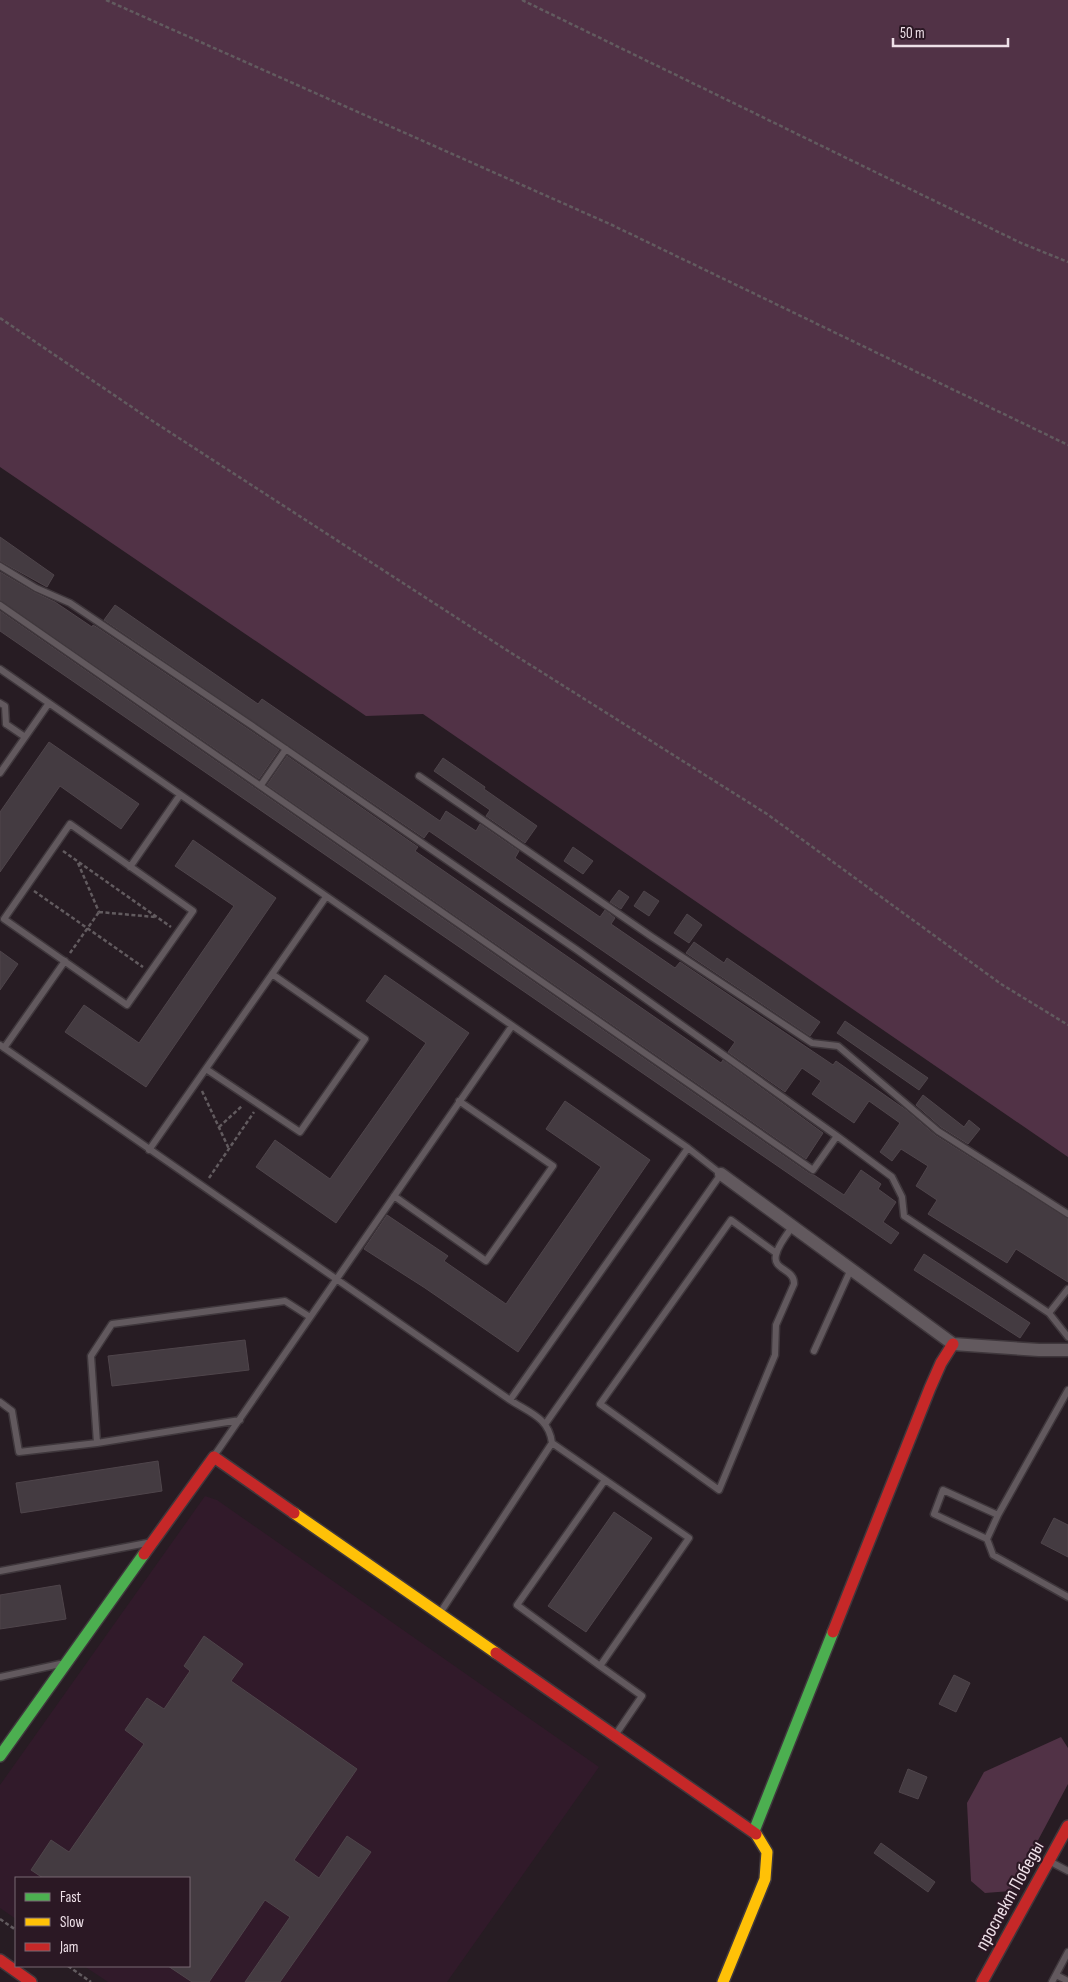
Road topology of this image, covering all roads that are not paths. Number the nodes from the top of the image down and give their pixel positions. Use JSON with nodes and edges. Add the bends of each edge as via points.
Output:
{"nodes":[{"id":1,"x":0,"y":566,"type":"edge"},
{"id":2,"x":0,"y":605,"type":"edge"},
{"id":3,"x":0,"y":669,"type":"edge"},
{"id":4,"x":0,"y":703,"type":"edge"},
{"id":5,"x":49,"y":703,"type":"junction"},
{"id":6,"x":3,"y":725,"type":"edge"},
{"id":7,"x":25,"y":737,"type":"junction"},
{"id":8,"x":286,"y":749,"type":"junction"},
{"id":9,"x":0,"y":773,"type":"edge"},
{"id":10,"x":419,"y":776,"type":"dead end"},
{"id":11,"x":261,"y":786,"type":"junction"},
{"id":12,"x":180,"y":796,"type":"junction"},
{"id":13,"x":130,"y":866,"type":"junction"},
{"id":14,"x":326,"y":897,"type":"junction"},
{"id":15,"x":65,"y":961,"type":"junction"},
{"id":16,"x":272,"y":974,"type":"junction"},
{"id":17,"x":512,"y":1026,"type":"junction"},
{"id":18,"x":2,"y":1046,"type":"edge"},
{"id":19,"x":206,"y":1069,"type":"junction"},
{"id":20,"x":459,"y":1101,"type":"junction"},
{"id":21,"x":837,"y":1136,"type":"junction"},
{"id":22,"x":688,"y":1148,"type":"junction"},
{"id":23,"x":150,"y":1150,"type":"junction"},
{"id":24,"x":721,"y":1174,"type":"junction"},
{"id":25,"x":394,"y":1196,"type":"junction"},
{"id":26,"x":1068,"y":1214,"type":"edge"},
{"id":27,"x":792,"y":1226,"type":"junction"},
{"id":28,"x":776,"y":1253,"type":"junction"},
{"id":29,"x":851,"y":1268,"type":"junction"},
{"id":30,"x":336,"y":1280,"type":"junction"},
{"id":31,"x":1068,"y":1288,"type":"edge"},
{"id":32,"x":1049,"y":1313,"type":"junction"},
{"id":33,"x":310,"y":1317,"type":"junction"},
{"id":34,"x":1068,"y":1337,"type":"edge"},
{"id":35,"x":953,"y":1344,"type":"junction"},
{"id":36,"x":1068,"y":1350,"type":"edge"},
{"id":37,"x":814,"y":1351,"type":"dead end"},
{"id":38,"x":1068,"y":1390,"type":"edge"},
{"id":39,"x":510,"y":1400,"type":"junction"},
{"id":40,"x":0,"y":1402,"type":"edge"},
{"id":41,"x":240,"y":1420,"type":"junction"},
{"id":42,"x":546,"y":1423,"type":"junction"},
{"id":43,"x":97,"y":1443,"type":"junction"},
{"id":44,"x":552,"y":1443,"type":"junction"},
{"id":45,"x":214,"y":1457,"type":"junction"},
{"id":46,"x":605,"y":1480,"type":"junction"},
{"id":47,"x":998,"y":1515,"type":"junction"},
{"id":48,"x":988,"y":1539,"type":"junction"},
{"id":49,"x":154,"y":1542,"type":"junction"},
{"id":50,"x":0,"y":1571,"type":"edge"},
{"id":51,"x":1068,"y":1597,"type":"edge"},
{"id":52,"x":440,"y":1614,"type":"junction"},
{"id":53,"x":67,"y":1663,"type":"junction"},
{"id":54,"x":600,"y":1666,"type":"junction"},
{"id":55,"x":0,"y":1677,"type":"edge"},
{"id":56,"x":615,"y":1735,"type":"junction"},
{"id":57,"x":0,"y":1756,"type":"edge"},
{"id":58,"x":1068,"y":1826,"type":"edge"},
{"id":59,"x":754,"y":1831,"type":"junction"},
{"id":60,"x":1050,"y":1861,"type":"junction"},
{"id":61,"x":1068,"y":1870,"type":"edge"},
{"id":62,"x":1068,"y":1952,"type":"edge"},
{"id":63,"x":0,"y":1960,"type":"edge"},
{"id":64,"x":1056,"y":1975,"type":"junction"},
{"id":65,"x":1068,"y":1981,"type":"edge"},
{"id":66,"x":31,"y":1982,"type":"edge"},
{"id":67,"x":723,"y":1982,"type":"edge"},
{"id":68,"x":982,"y":1982,"type":"edge"},
{"id":69,"x":1052,"y":1982,"type":"edge"}],
"edges":[{"from":1,"to":8,"type":"lane","via":[[36,588],[70,603]]},
{"from":2,"to":11,"type":"lane"},
{"from":3,"to":5,"type":"lane"},
{"from":4,"to":6,"type":"lane","via":[[5,706]]},
{"from":5,"to":7,"type":"lane"},
{"from":5,"to":12,"type":"lane"},
{"from":6,"to":7,"type":"lane"},
{"from":7,"to":9,"type":"lane"},
{"from":8,"to":11,"type":"lane"},
{"from":8,"to":21,"type":"lane","via":[[577,950]]},
{"from":10,"to":26,"type":"lane","via":[[804,1038],[812,1043],[838,1046],[938,1131]]},
{"from":11,"to":21,"type":"lane","via":[[813,1170]]},
{"from":12,"to":13,"type":"lane"},
{"from":12,"to":14,"type":"lane"},
{"from":13,"to":15,"type":"lane","via":[[70,824],[4,918]]},
{"from":13,"to":15,"type":"lane","via":[[193,910],[178,932],[127,1004]]},
{"from":14,"to":16,"type":"lane"},
{"from":14,"to":17,"type":"lane"},
{"from":15,"to":18,"type":"lane"},
{"from":16,"to":19,"type":"lane"},
{"from":16,"to":19,"type":"lane","via":[[365,1038],[300,1132]]},
{"from":17,"to":20,"type":"lane"},
{"from":17,"to":22,"type":"lane"},
{"from":18,"to":23,"type":"lane"},
{"from":19,"to":23,"type":"lane"},
{"from":20,"to":25,"type":"lane"},
{"from":20,"to":25,"type":"lane","via":[[553,1166],[486,1261]]},
{"from":21,"to":32,"type":"lane","via":[[892,1177],[902,1197],[904,1216]]},
{"from":22,"to":24,"type":"lane"},
{"from":22,"to":39,"type":"lane"},
{"from":23,"to":30,"type":"lane"},
{"from":24,"to":27,"type":"street"},
{"from":24,"to":42,"type":"lane"},
{"from":25,"to":30,"type":"lane"},
{"from":27,"to":28,"type":"lane"},
{"from":27,"to":29,"type":"street"},
{"from":28,"to":28,"type":"lane","via":[[731,1220],[600,1404],[719,1490],[775,1355],[776,1325],[794,1284],[792,1275],[778,1266]]},
{"from":29,"to":35,"type":"street"},
{"from":29,"to":37,"type":"lane"},
{"from":30,"to":33,"type":"lane"},
{"from":30,"to":39,"type":"lane"},
{"from":31,"to":32,"type":"lane"},
{"from":32,"to":34,"type":"lane"},
{"from":33,"to":41,"type":"lane"},
{"from":33,"to":43,"type":"lane","via":[[285,1301],[112,1324],[91,1356]]},
{"from":35,"to":36,"type":"street"},
{"from":35,"to":59,"type":"street","via":[[930,1388]]},
{"from":38,"to":47,"type":"lane"},
{"from":39,"to":42,"type":"lane"},
{"from":40,"to":43,"type":"lane","via":[[12,1411],[19,1452]]},
{"from":41,"to":43,"type":"lane"},
{"from":41,"to":45,"type":"lane"},
{"from":42,"to":44,"type":"lane"},
{"from":44,"to":46,"type":"lane"},
{"from":44,"to":52,"type":"lane"},
{"from":45,"to":49,"type":"street"},
{"from":45,"to":52,"type":"street"},
{"from":46,"to":54,"type":"lane","via":[[517,1605]]},
{"from":46,"to":54,"type":"lane","via":[[688,1538]]},
{"from":47,"to":48,"type":"lane"},
{"from":47,"to":48,"type":"lane","via":[[942,1490],[934,1514]]},
{"from":48,"to":51,"type":"lane","via":[[993,1555]]},
{"from":49,"to":50,"type":"lane"},
{"from":49,"to":53,"type":"street"},
{"from":52,"to":56,"type":"street"},
{"from":53,"to":55,"type":"lane"},
{"from":53,"to":57,"type":"street"},
{"from":54,"to":56,"type":"lane","via":[[642,1696]]},
{"from":56,"to":59,"type":"street"},
{"from":58,"to":60,"type":"street","name":"проспект Победы"},
{"from":59,"to":67,"type":"street","via":[[767,1852],[765,1879]]},
{"from":60,"to":61,"type":"lane"},
{"from":60,"to":68,"type":"street","name":"проспект Победы"},
{"from":62,"to":64,"type":"lane"},
{"from":63,"to":66,"type":"street"},
{"from":64,"to":65,"type":"lane"},
{"from":64,"to":69,"type":"lane"}]}
